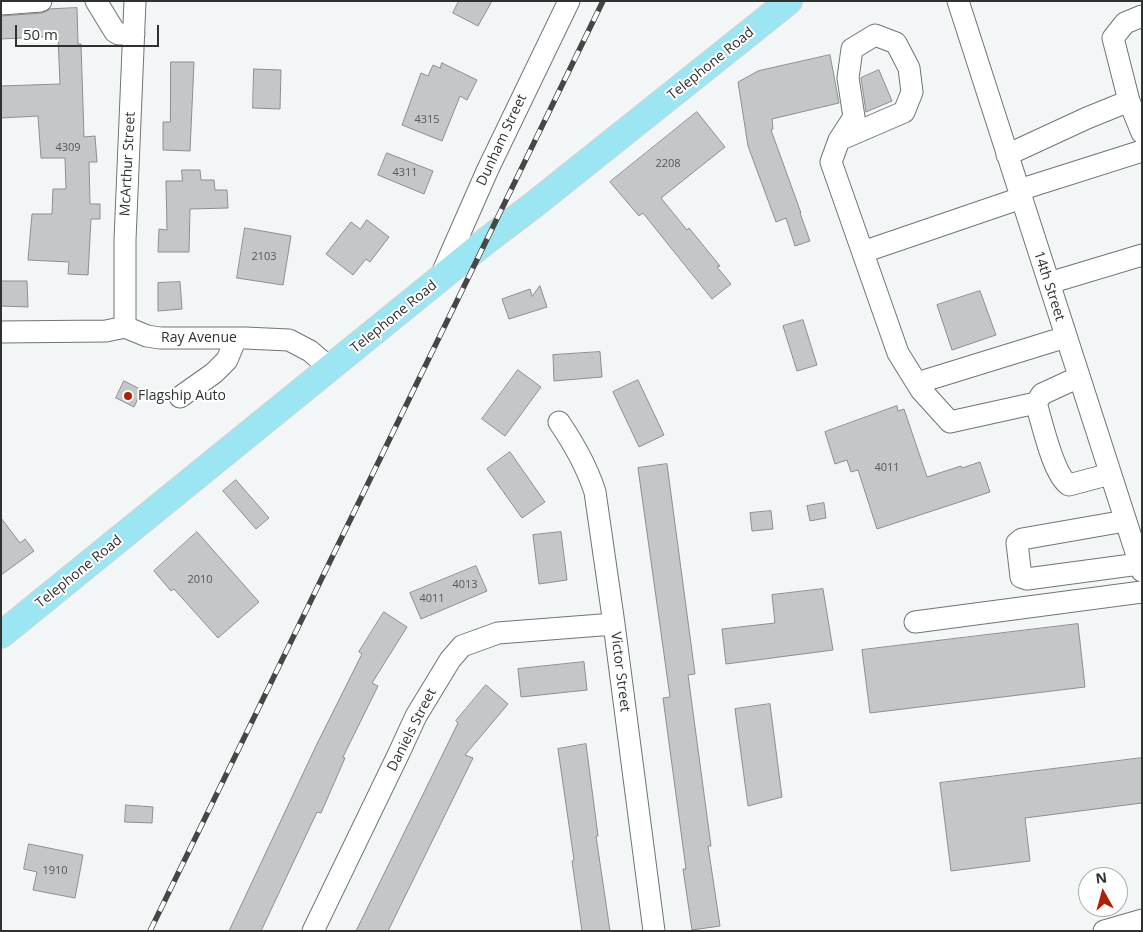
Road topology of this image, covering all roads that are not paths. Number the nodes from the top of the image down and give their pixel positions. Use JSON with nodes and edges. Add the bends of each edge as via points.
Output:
{"nodes":[{"id":1,"x":41,"y":1,"type":"edge"},
{"id":2,"x":96,"y":1,"type":"edge"},
{"id":3,"x":135,"y":1,"type":"edge"},
{"id":4,"x":569,"y":1,"type":"edge"},
{"id":5,"x":790,"y":1,"type":"edge"},
{"id":6,"x":958,"y":1,"type":"edge"},
{"id":7,"x":1,"y":4,"type":"edge"},
{"id":8,"x":1142,"y":16,"type":"edge"},
{"id":9,"x":134,"y":34,"type":"junction"},
{"id":10,"x":1129,"y":101,"type":"junction"},
{"id":11,"x":839,"y":140,"type":"junction"},
{"id":12,"x":1141,"y":150,"type":"edge"},
{"id":13,"x":1008,"y":155,"type":"junction"},
{"id":14,"x":1020,"y":194,"type":"junction"},
{"id":15,"x":862,"y":252,"type":"junction"},
{"id":16,"x":1142,"y":255,"type":"edge"},
{"id":17,"x":439,"y":281,"type":"junction"},
{"id":18,"x":1048,"y":283,"type":"junction"},
{"id":19,"x":125,"y":327,"type":"junction"},
{"id":20,"x":1,"y":332,"type":"edge"},
{"id":21,"x":1066,"y":337,"type":"junction"},
{"id":22,"x":236,"y":338,"type":"junction"},
{"id":23,"x":330,"y":368,"type":"junction"},
{"id":24,"x":1079,"y":377,"type":"junction"},
{"id":25,"x":917,"y":383,"type":"junction"},
{"id":26,"x":180,"y":398,"type":"dead end"},
{"id":27,"x":1036,"y":403,"type":"junction"},
{"id":28,"x":559,"y":422,"type":"dead end"},
{"id":29,"x":1110,"y":474,"type":"junction"},
{"id":30,"x":1125,"y":520,"type":"junction"},
{"id":31,"x":1141,"y":567,"type":"edge"},
{"id":32,"x":1142,"y":592,"type":"edge"},
{"id":33,"x":915,"y":622,"type":"dead end"},
{"id":34,"x":614,"y":624,"type":"junction"},
{"id":35,"x":1,"y":636,"type":"edge"},
{"id":36,"x":1142,"y":920,"type":"edge"},
{"id":37,"x":313,"y":931,"type":"edge"},
{"id":38,"x":654,"y":931,"type":"edge"},
{"id":39,"x":1104,"y":931,"type":"edge"}],
"edges":[{"from":1,"to":7,"type":"street"},
{"from":2,"to":9,"type":"street","via":[[115,32]]},
{"from":3,"to":9,"type":"street","name":"McArthur Street"},
{"from":4,"to":17,"type":"street","name":"Dunham Street","via":[[488,169]]},
{"from":5,"to":17,"type":"main road","name":"Telephone Road"},
{"from":6,"to":13,"type":"street","name":"14th Street"},
{"from":8,"to":10,"type":"street","via":[[1125,23],[1114,38]]},
{"from":9,"to":19,"type":"street","name":"McArthur Street","via":[[125,240]]},
{"from":10,"to":12,"type":"street"},
{"from":10,"to":13,"type":"street"},
{"from":11,"to":11,"type":"street","via":[[904,112],[912,92],[909,68],[896,42],[875,35],[852,49],[848,78],[854,117]]},
{"from":11,"to":15,"type":"street","via":[[831,162]]},
{"from":12,"to":14,"type":"street"},
{"from":13,"to":14,"type":"street","name":"14th Street"},
{"from":14,"to":15,"type":"street"},
{"from":14,"to":18,"type":"street","name":"14th Street"},
{"from":15,"to":25,"type":"street","via":[[898,353]]},
{"from":16,"to":18,"type":"street"},
{"from":17,"to":23,"type":"main road","name":"Telephone Road"},
{"from":18,"to":21,"type":"street","name":"14th Street"},
{"from":19,"to":20,"type":"street","via":[[106,331]]},
{"from":19,"to":22,"type":"street","name":"Ray Avenue","via":[[160,338]]},
{"from":21,"to":24,"type":"street","name":"14th Street"},
{"from":21,"to":25,"type":"street"},
{"from":22,"to":23,"type":"street","name":"Ray Avenue","via":[[289,340],[310,351]]},
{"from":22,"to":26,"type":"street","via":[[227,360]]},
{"from":23,"to":35,"type":"main road","name":"Telephone Road"},
{"from":24,"to":27,"type":"street","via":[[1042,394]]},
{"from":24,"to":29,"type":"street","name":"14th Street"},
{"from":25,"to":27,"type":"street","via":[[950,422]]},
{"from":27,"to":29,"type":"street","via":[[1049,449],[1063,481],[1076,484]]},
{"from":28,"to":34,"type":"street","name":"Victor Street","via":[[595,492]]},
{"from":29,"to":30,"type":"street","name":"14th Street"},
{"from":30,"to":31,"type":"street","name":"14th Street"},
{"from":30,"to":31,"type":"street","via":[[1022,539],[1017,544],[1022,577]]},
{"from":32,"to":33,"type":"street"},
{"from":34,"to":37,"type":"street","name":"Daniels Street","via":[[498,633],[462,646],[416,716]]},
{"from":34,"to":38,"type":"street","name":"Victor Street"},
{"from":36,"to":39,"type":"street"}]}
